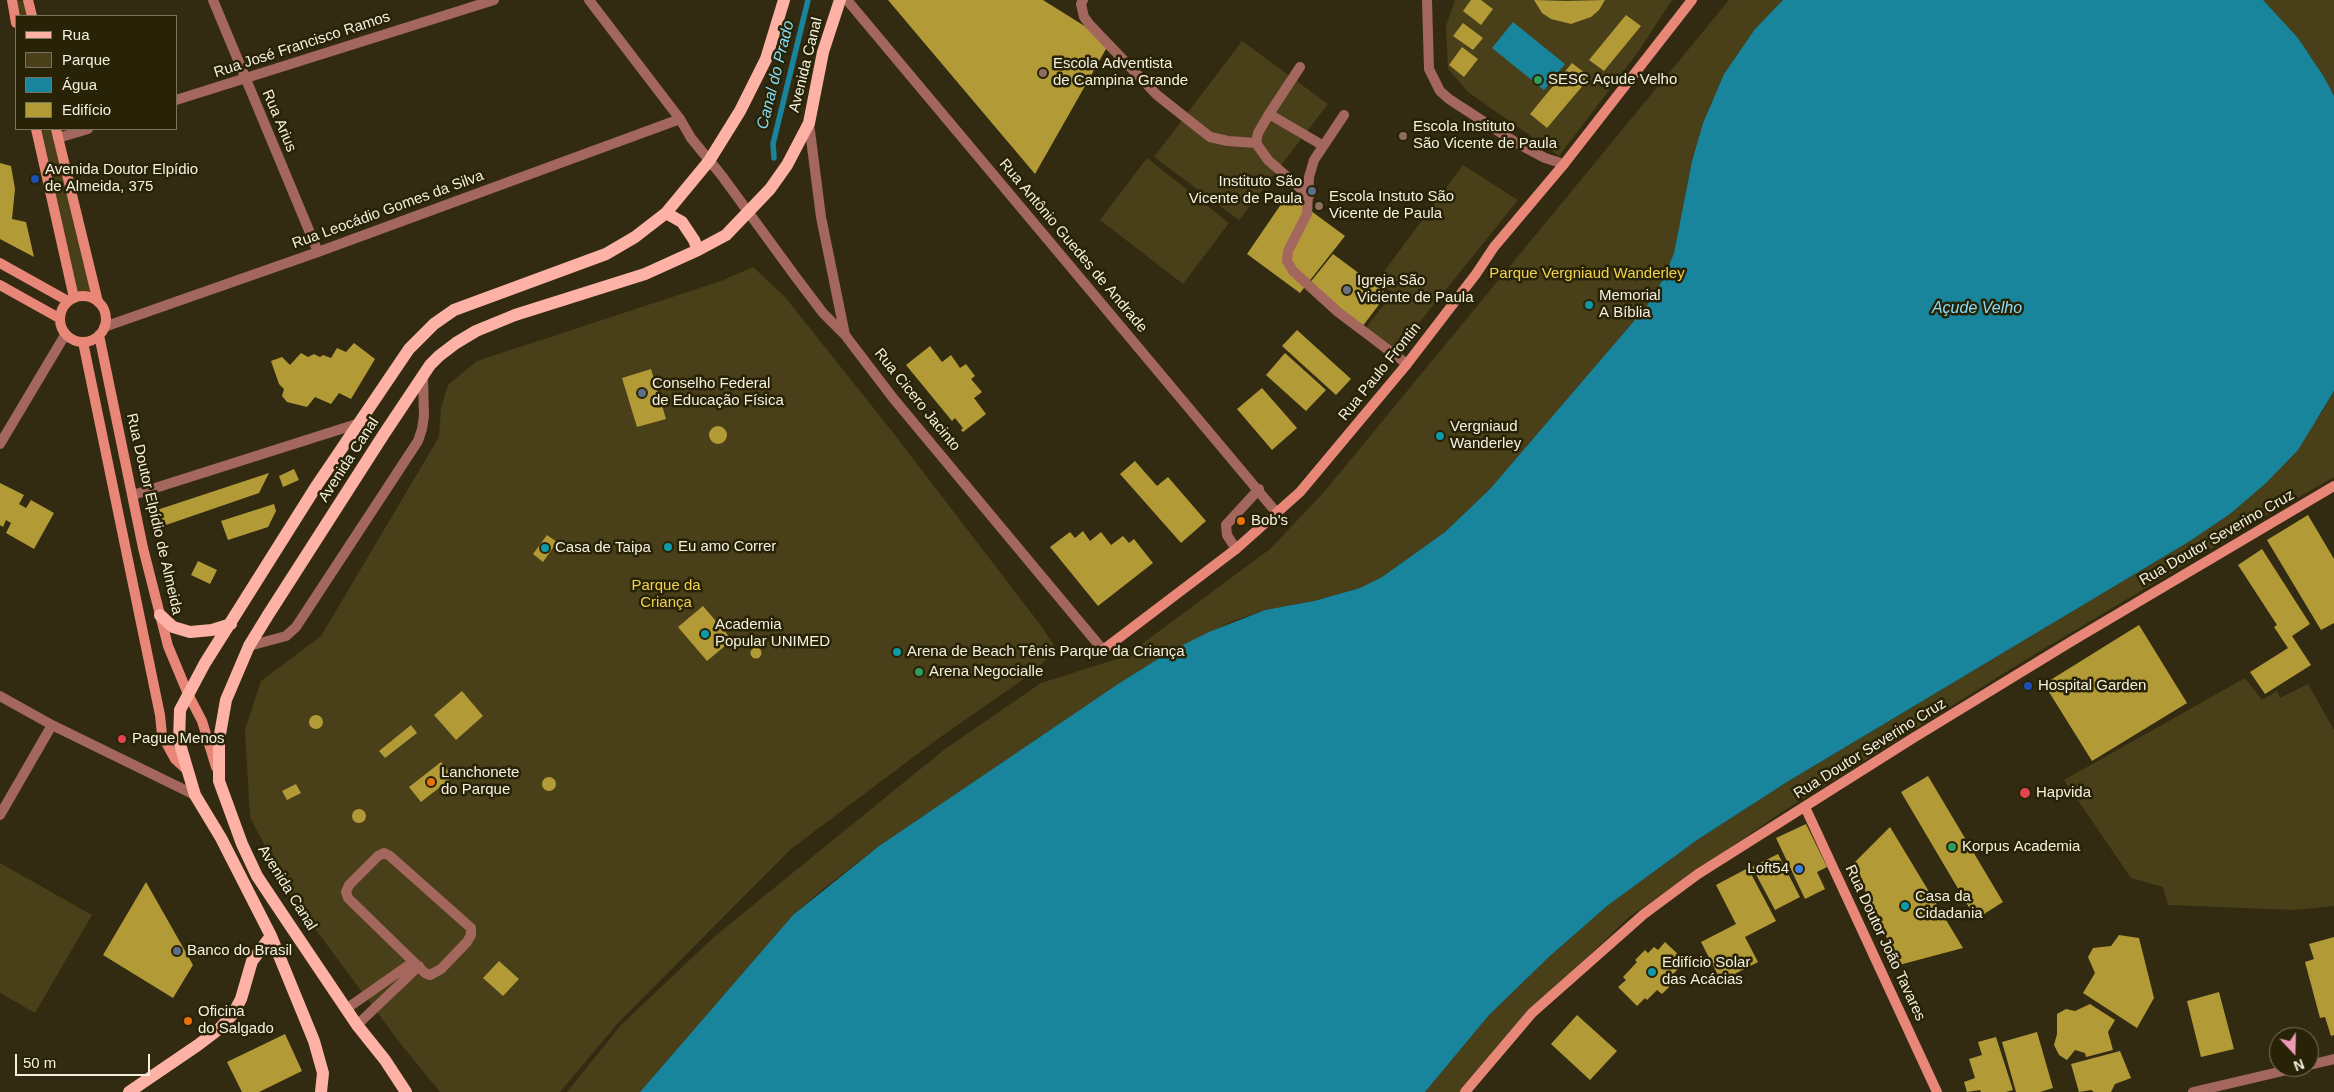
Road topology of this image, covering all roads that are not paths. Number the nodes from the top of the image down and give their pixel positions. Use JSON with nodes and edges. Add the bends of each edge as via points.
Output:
{"nodes":[{"id":1,"x":12,"y":0,"type":"edge"},
{"id":2,"x":28,"y":0,"type":"edge"},
{"id":3,"x":213,"y":0,"type":"edge"},
{"id":4,"x":494,"y":0,"type":"edge"},
{"id":5,"x":590,"y":0,"type":"edge"},
{"id":6,"x":784,"y":0,"type":"edge"},
{"id":7,"x":840,"y":0,"type":"edge"},
{"id":8,"x":847,"y":0,"type":"edge"},
{"id":9,"x":1083,"y":0,"type":"edge"},
{"id":10,"x":1427,"y":0,"type":"edge"},
{"id":11,"x":1692,"y":0,"type":"edge"},
{"id":12,"x":32,"y":15,"type":"edge"},
{"id":13,"x":15,"y":18,"type":"edge"},
{"id":14,"x":1300,"y":67,"type":"dead end"},
{"id":15,"x":245,"y":79,"type":"junction"},
{"id":16,"x":178,"y":99,"type":"edge"},
{"id":17,"x":1269,"y":114,"type":"junction"},
{"id":18,"x":1344,"y":115,"type":"dead end"},
{"id":19,"x":680,"y":119,"type":"junction"},
{"id":20,"x":809,"y":123,"type":"junction"},
{"id":21,"x":36,"y":130,"type":"edge"},
{"id":22,"x":82,"y":130,"type":"edge"},
{"id":23,"x":57,"y":134,"type":"edge"},
{"id":24,"x":1256,"y":143,"type":"junction"},
{"id":25,"x":1322,"y":145,"type":"junction"},
{"id":26,"x":709,"y":161,"type":"junction"},
{"id":27,"x":1564,"y":164,"type":"junction"},
{"id":28,"x":1310,"y":196,"type":"junction"},
{"id":29,"x":666,"y":213,"type":"junction"},
{"id":30,"x":748,"y":214,"type":"junction"},
{"id":31,"x":698,"y":250,"type":"junction"},
{"id":32,"x":318,"y":252,"type":"junction"},
{"id":33,"x":0,"y":262,"type":"edge"},
{"id":34,"x":0,"y":285,"type":"edge"},
{"id":35,"x":71,"y":299,"type":"junction"},
{"id":36,"x":98,"y":302,"type":"junction"},
{"id":37,"x":59,"y":318,"type":"junction"},
{"id":38,"x":102,"y":331,"type":"junction"},
{"id":39,"x":65,"y":334,"type":"junction"},
{"id":40,"x":845,"y":334,"type":"junction"},
{"id":41,"x":84,"y":342,"type":"junction"},
{"id":42,"x":1407,"y":364,"type":"junction"},
{"id":43,"x":423,"y":376,"type":"junction"},
{"id":44,"x":360,"y":423,"type":"junction"},
{"id":45,"x":0,"y":444,"type":"edge"},
{"id":46,"x":2334,"y":486,"type":"edge"},
{"id":47,"x":1259,"y":489,"type":"junction"},
{"id":48,"x":133,"y":495,"type":"junction"},
{"id":49,"x":1276,"y":512,"type":"junction"},
{"id":50,"x":1236,"y":549,"type":"junction"},
{"id":51,"x":160,"y":614,"type":"junction"},
{"id":52,"x":231,"y":624,"type":"junction"},
{"id":53,"x":250,"y":646,"type":"junction"},
{"id":54,"x":1103,"y":650,"type":"joint"},
{"id":55,"x":188,"y":694,"type":"junction"},
{"id":56,"x":0,"y":696,"type":"edge"},
{"id":57,"x":52,"y":725,"type":"junction"},
{"id":58,"x":187,"y":770,"type":"junction"},
{"id":59,"x":219,"y":780,"type":"junction"},
{"id":60,"x":196,"y":794,"type":"junction"},
{"id":61,"x":1805,"y":806,"type":"junction"},
{"id":62,"x":0,"y":815,"type":"edge"},
{"id":63,"x":271,"y":936,"type":"junction"},
{"id":64,"x":416,"y":964,"type":"junction"},
{"id":65,"x":346,"y":1009,"type":"junction"},
{"id":66,"x":357,"y":1026,"type":"junction"},
{"id":67,"x":2334,"y":1059,"type":"edge"},
{"id":68,"x":2319,"y":1063,"type":"edge"},
{"id":69,"x":2269,"y":1074,"type":"edge"},
{"id":70,"x":129,"y":1092,"type":"edge"},
{"id":71,"x":321,"y":1092,"type":"edge"},
{"id":72,"x":406,"y":1092,"type":"edge"},
{"id":73,"x":1465,"y":1092,"type":"edge"},
{"id":74,"x":1937,"y":1092,"type":"edge"},
{"id":75,"x":2192,"y":1092,"type":"edge"}],
"edges":[{"from":1,"to":13,"type":"main road"},
{"from":2,"to":12,"type":"main road"},
{"from":3,"to":15,"type":"street","name":"Rua Arius"},
{"from":4,"to":15,"type":"street","name":"Rua José Francisco Ramos"},
{"from":5,"to":19,"type":"street"},
{"from":6,"to":26,"type":"main road","name":"Avenida Canal","via":[[766,59],[740,111]]},
{"from":7,"to":20,"type":"main road","name":"Avenida Canal","via":[[823,52]]},
{"from":8,"to":47,"type":"street","name":"Rua Antônio Guedes de Andrade"},
{"from":9,"to":24,"type":"street","via":[[1084,17],[1090,25],[1157,96],[1210,136]]},
{"from":10,"to":27,"type":"street","via":[[1429,69],[1440,91],[1515,142]]},
{"from":11,"to":27,"type":"main road","name":"Rua Paulo Frontin"},
{"from":14,"to":17,"type":"street"},
{"from":15,"to":16,"type":"street","name":"Rua José Francisco Ramos"},
{"from":15,"to":32,"type":"street","name":"Rua Arius"},
{"from":17,"to":24,"type":"street"},
{"from":17,"to":25,"type":"street"},
{"from":18,"to":25,"type":"street"},
{"from":19,"to":26,"type":"street"},
{"from":19,"to":32,"type":"street","name":"Rua Leocádio Gomes da Silva"},
{"from":20,"to":30,"type":"main road","name":"Avenida Canal","via":[[787,165]]},
{"from":20,"to":40,"type":"street","name":"Rua Cicero Jacinto","via":[[821,217]]},
{"from":21,"to":35,"type":"main road"},
{"from":22,"to":23,"type":"street"},
{"from":23,"to":36,"type":"main road"},
{"from":24,"to":28,"type":"street","via":[[1268,160]]},
{"from":25,"to":28,"type":"street","via":[[1309,176]]},
{"from":26,"to":29,"type":"main road","name":"Avenida Canal"},
{"from":26,"to":30,"type":"street"},
{"from":27,"to":42,"type":"main road","name":"Rua Paulo Frontin","via":[[1494,246]]},
{"from":28,"to":42,"type":"street","via":[[1307,214],[1288,252],[1293,271],[1338,312]]},
{"from":29,"to":31,"type":"main road","via":[[682,222]]},
{"from":29,"to":44,"type":"main road","name":"Avenida Canal","via":[[606,254],[454,310],[434,324],[410,350]]},
{"from":30,"to":31,"type":"main road","name":"Avenida Canal","via":[[726,234]]},
{"from":30,"to":40,"type":"street","via":[[823,313]]},
{"from":31,"to":43,"type":"main road","name":"Avenida Canal","via":[[645,274],[515,315],[476,331],[439,356]]},
{"from":32,"to":38,"type":"street","name":"Rua Leocádio Gomes da Silva"},
{"from":33,"to":35,"type":"main road"},
{"from":34,"to":37,"type":"main road"},
{"from":35,"to":36,"type":"main road","via":[[90,297]]},
{"from":35,"to":37,"type":"main road"},
{"from":36,"to":38,"type":"main road","via":[[105,314]]},
{"from":37,"to":39,"type":"main road"},
{"from":38,"to":41,"type":"main road"},
{"from":38,"to":48,"type":"main road","name":"Rua Doutor Elpídio de Almeida"},
{"from":39,"to":41,"type":"main road","via":[[70,339]]},
{"from":39,"to":45,"type":"street"},
{"from":40,"to":54,"type":"street","name":"Rua Cicero Jacinto","via":[[893,398]]},
{"from":41,"to":58,"type":"main road","via":[[162,735],[175,759]]},
{"from":42,"to":49,"type":"main road","name":"Rua Paulo Frontin","via":[[1300,492]]},
{"from":43,"to":53,"type":"main road","name":"Avenida Canal"},
{"from":43,"to":53,"type":"street","via":[[424,416],[418,441],[296,627],[286,636]]},
{"from":44,"to":48,"type":"street"},
{"from":44,"to":52,"type":"main road","name":"Avenida Canal","via":[[317,485]]},
{"from":46,"to":61,"type":"main road","name":"Rua Doutor Severino Cruz","via":[[2072,641]]},
{"from":47,"to":49,"type":"street","name":"Rua Antônio Guedes de Andrade"},
{"from":47,"to":50,"type":"street","via":[[1226,525],[1227,535]]},
{"from":48,"to":51,"type":"main road","name":"Rua Doutor Elpídio de Almeida"},
{"from":49,"to":50,"type":"main road","name":"Rua Paulo Frontin"},
{"from":50,"to":54,"type":"main road","name":"Rua Paulo Frontin"},
{"from":51,"to":52,"type":"main road","via":[[173,627],[190,632]]},
{"from":51,"to":55,"type":"main road","name":"Rua Doutor Elpídio de Almeida","via":[[168,646]]},
{"from":52,"to":55,"type":"main road","name":"Avenida Canal"},
{"from":53,"to":59,"type":"main road","name":"Avenida Canal","via":[[226,700]]},
{"from":55,"to":58,"type":"main road","name":"Avenida Canal","via":[[180,710],[179,741]]},
{"from":55,"to":59,"type":"main road","name":"Rua Doutor Elpídio de Almeida","via":[[202,721]]},
{"from":56,"to":57,"type":"street"},
{"from":57,"to":60,"type":"street"},
{"from":57,"to":62,"type":"street"},
{"from":58,"to":60,"type":"main road","name":"Avenida Canal"},
{"from":59,"to":65,"type":"main road","name":"Avenida Canal","via":[[257,876]]},
{"from":60,"to":63,"type":"main road","name":"Avenida Canal"},
{"from":61,"to":73,"type":"main road","name":"Rua Doutor Severino Cruz","via":[[1698,874],[1644,914],[1532,1013]]},
{"from":61,"to":74,"type":"main road","name":"Rua Doutor João Tavares"},
{"from":63,"to":70,"type":"main road","via":[[252,961],[233,1014],[198,1045]]},
{"from":63,"to":71,"type":"main road","name":"Avenida Canal","via":[[314,1041],[323,1073]]},
{"from":64,"to":64,"type":"street","via":[[425,973],[435,973],[467,942],[471,928],[384,853],[349,884],[346,892],[355,906]]},
{"from":64,"to":65,"type":"street"},
{"from":64,"to":66,"type":"street"},
{"from":65,"to":66,"type":"main road","name":"Avenida Canal"},
{"from":66,"to":72,"type":"main road","name":"Avenida Canal","via":[[386,1060]]},
{"from":67,"to":68,"type":"street"},
{"from":69,"to":75,"type":"street"}]}
